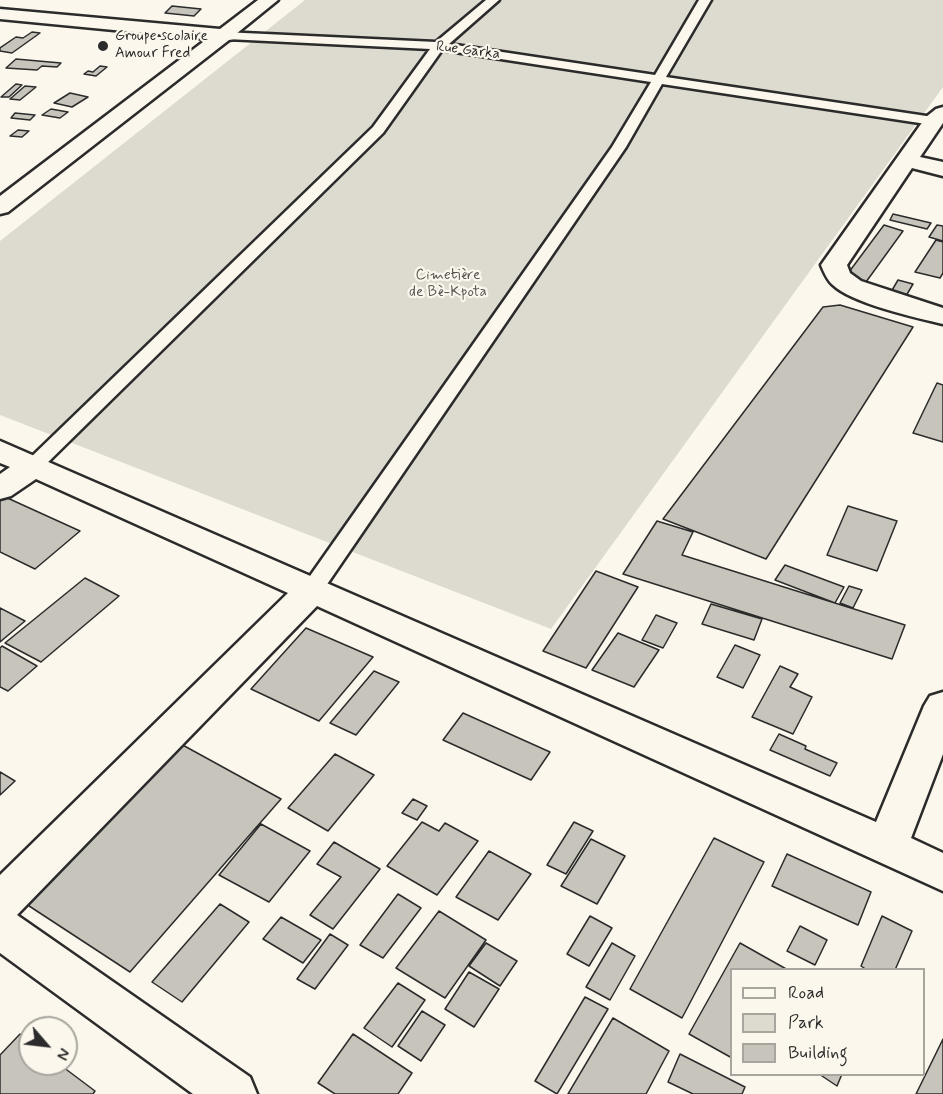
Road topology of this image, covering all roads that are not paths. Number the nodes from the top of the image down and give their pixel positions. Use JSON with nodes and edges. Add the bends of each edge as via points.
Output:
{"nodes":[{"id":1,"x":269,"y":0,"type":"edge"},
{"id":2,"x":493,"y":0,"type":"edge"},
{"id":3,"x":705,"y":0,"type":"edge"},
{"id":4,"x":0,"y":14,"type":"edge"},
{"id":5,"x":227,"y":35,"type":"junction"},
{"id":6,"x":439,"y":46,"type":"junction"},
{"id":7,"x":661,"y":78,"type":"junction"},
{"id":8,"x":938,"y":117,"type":"edge"},
{"id":9,"x":906,"y":160,"type":"junction"},
{"id":10,"x":943,"y":170,"type":"edge"},
{"id":11,"x":0,"y":207,"type":"edge"},
{"id":12,"x":943,"y":316,"type":"edge"},
{"id":13,"x":0,"y":451,"type":"edge"},
{"id":14,"x":33,"y":466,"type":"junction"},
{"id":15,"x":0,"y":489,"type":"edge"},
{"id":16,"x":311,"y":591,"type":"junction"},
{"id":17,"x":943,"y":706,"type":"edge"},
{"id":18,"x":887,"y":846,"type":"junction"},
{"id":19,"x":943,"y":873,"type":"edge"},
{"id":20,"x":0,"y":903,"type":"edge"},
{"id":21,"x":0,"y":928,"type":"edge"},
{"id":22,"x":233,"y":1094,"type":"edge"}],
"edges":[{"from":1,"to":5,"type":"street"},
{"from":2,"to":6,"type":"lane"},
{"from":3,"to":7,"type":"lane"},
{"from":4,"to":5,"type":"street","name":"Rue Garka"},
{"from":5,"to":6,"type":"lane","name":"Rue Garka"},
{"from":5,"to":11,"type":"street"},
{"from":6,"to":7,"type":"lane","name":"Rue Garka"},
{"from":6,"to":14,"type":"lane","via":[[378,130]]},
{"from":7,"to":8,"type":"lane","name":"Rue Garka"},
{"from":7,"to":16,"type":"lane","via":[[620,147]]},
{"from":8,"to":9,"type":"street"},
{"from":9,"to":10,"type":"street"},
{"from":9,"to":12,"type":"street","via":[[834,266],[844,282],[858,289]]},
{"from":13,"to":14,"type":"street"},
{"from":14,"to":15,"type":"street"},
{"from":14,"to":16,"type":"street"},
{"from":16,"to":18,"type":"street"},
{"from":16,"to":20,"type":"street"},
{"from":17,"to":18,"type":"street"},
{"from":18,"to":19,"type":"street"},
{"from":21,"to":22,"type":"street"}]}
